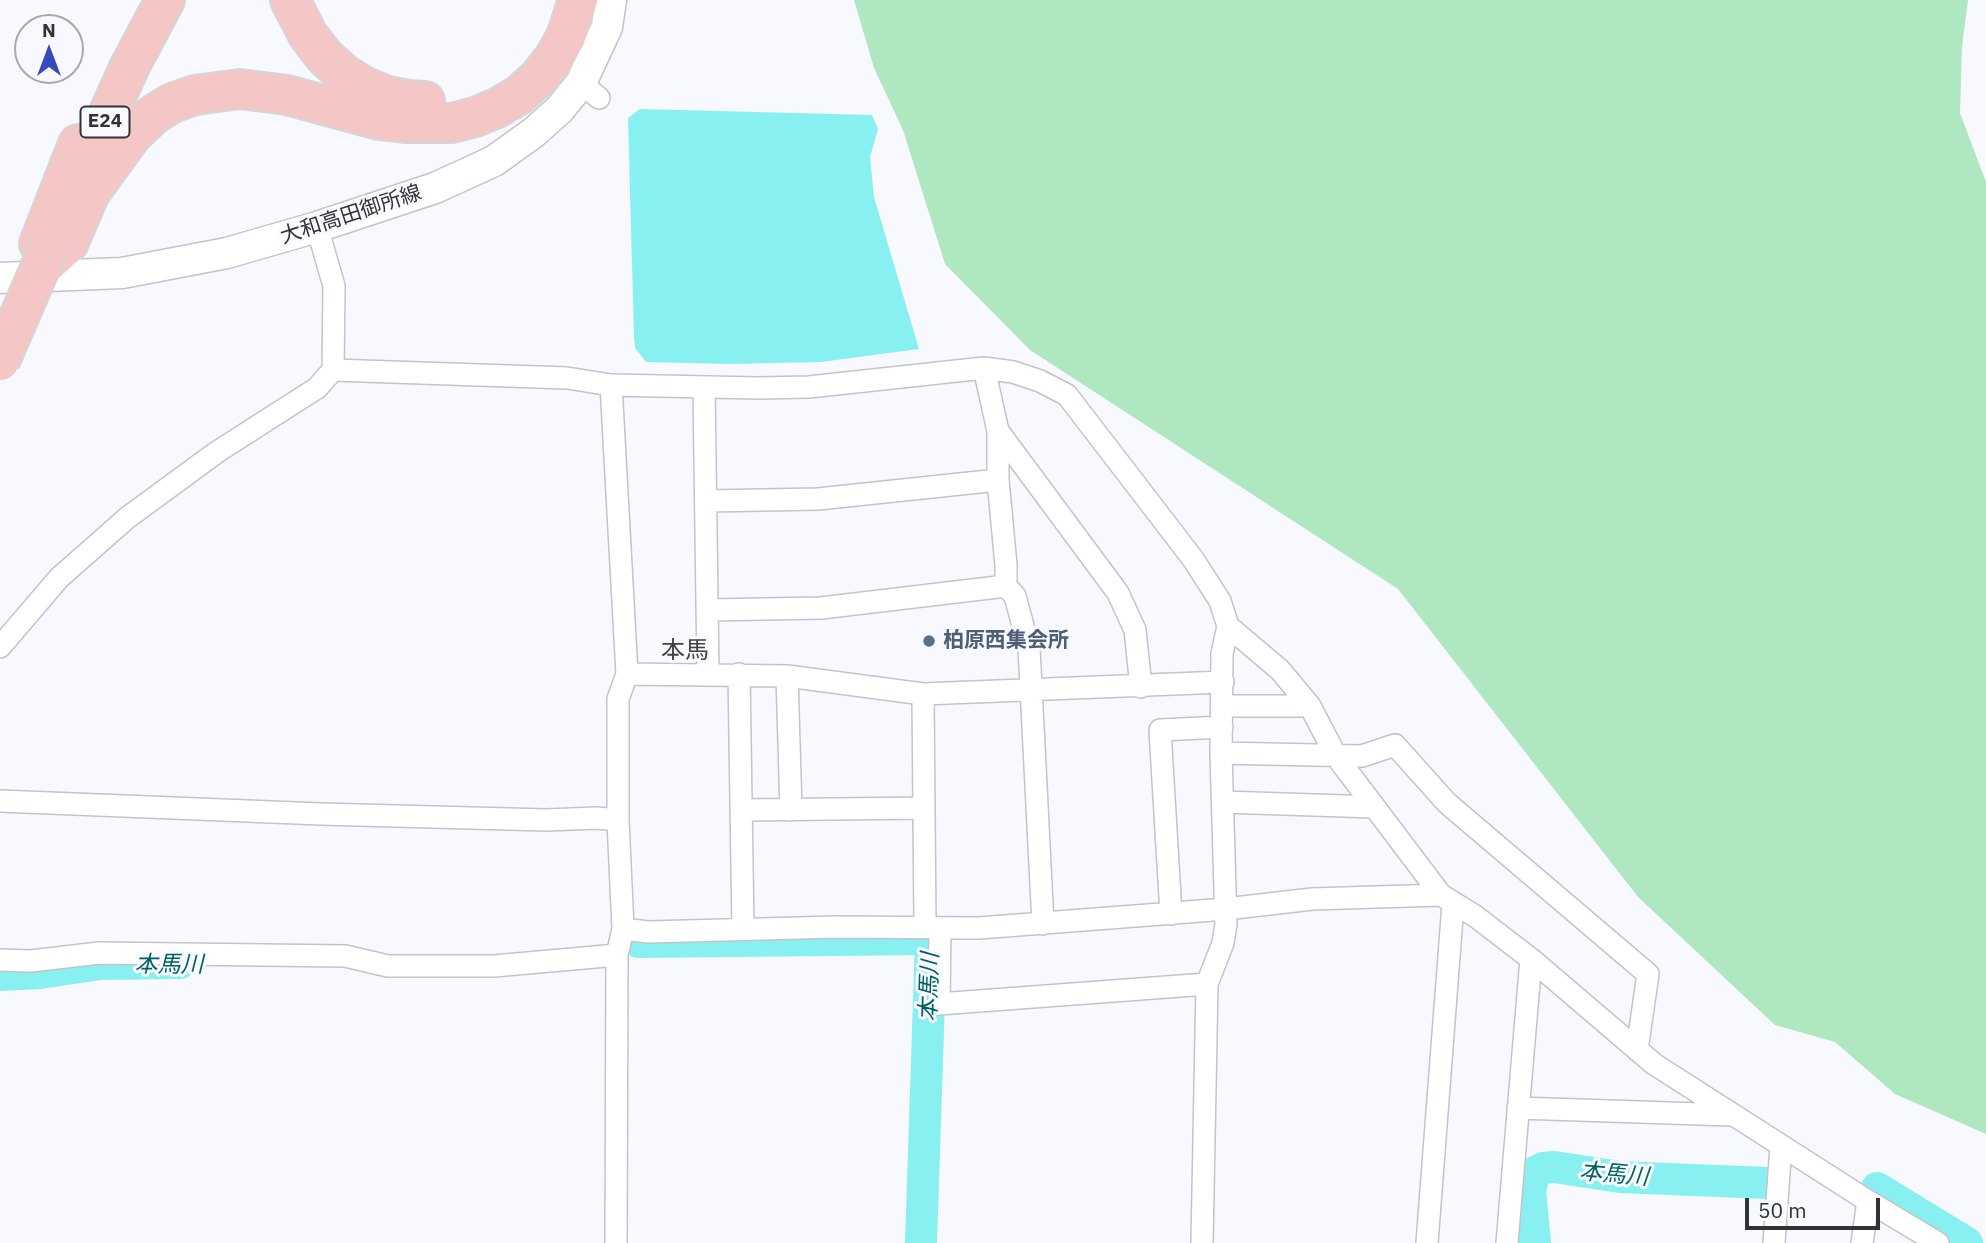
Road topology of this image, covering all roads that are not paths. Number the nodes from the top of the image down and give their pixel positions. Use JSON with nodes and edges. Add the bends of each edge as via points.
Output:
{"nodes":[{"id":1,"x":134,"y":0,"type":"edge"},
{"id":2,"x":165,"y":0,"type":"edge"},
{"id":3,"x":289,"y":0,"type":"edge"},
{"id":4,"x":555,"y":0,"type":"edge"},
{"id":5,"x":578,"y":0,"type":"edge"},
{"id":6,"x":611,"y":0,"type":"edge"},
{"id":7,"x":317,"y":228,"type":"junction"},
{"id":8,"x":48,"y":251,"type":"junction"},
{"id":9,"x":0,"y":278,"type":"edge"},
{"id":10,"x":0,"y":361,"type":"edge"},
{"id":11,"x":984,"y":368,"type":"junction"},
{"id":12,"x":333,"y":370,"type":"junction"},
{"id":13,"x":611,"y":385,"type":"junction"},
{"id":14,"x":704,"y":388,"type":"junction"},
{"id":15,"x":998,"y":431,"type":"junction"},
{"id":16,"x":998,"y":480,"type":"junction"},
{"id":17,"x":707,"y":501,"type":"junction"},
{"id":18,"x":1006,"y":586,"type":"junction"},
{"id":19,"x":708,"y":610,"type":"junction"},
{"id":20,"x":1228,"y":626,"type":"junction"},
{"id":21,"x":0,"y":646,"type":"edge"},
{"id":22,"x":708,"y":673,"type":"junction"},
{"id":23,"x":627,"y":674,"type":"junction"},
{"id":24,"x":739,"y":674,"type":"junction"},
{"id":25,"x":787,"y":676,"type":"junction"},
{"id":26,"x":1223,"y":682,"type":"junction"},
{"id":27,"x":1141,"y":687,"type":"junction"},
{"id":28,"x":1032,"y":691,"type":"junction"},
{"id":29,"x":923,"y":694,"type":"junction"},
{"id":30,"x":1310,"y":706,"type":"junction"},
{"id":31,"x":1222,"y":717,"type":"junction"},
{"id":32,"x":1221,"y":753,"type":"junction"},
{"id":33,"x":1336,"y":756,"type":"junction"},
{"id":34,"x":0,"y":802,"type":"edge"},
{"id":35,"x":1223,"y":802,"type":"junction"},
{"id":36,"x":1374,"y":807,"type":"junction"},
{"id":37,"x":924,"y":808,"type":"junction"},
{"id":38,"x":741,"y":810,"type":"junction"},
{"id":39,"x":791,"y":810,"type":"junction"},
{"id":40,"x":618,"y":820,"type":"junction"},
{"id":41,"x":1447,"y":899,"type":"junction"},
{"id":42,"x":1226,"y":909,"type":"junction"},
{"id":43,"x":1171,"y":914,"type":"junction"},
{"id":44,"x":1043,"y":924,"type":"junction"},
{"id":45,"x":932,"y":927,"type":"junction"},
{"id":46,"x":743,"y":929,"type":"junction"},
{"id":47,"x":620,"y":942,"type":"junction"},
{"id":48,"x":1531,"y":959,"type":"junction"},
{"id":49,"x":0,"y":961,"type":"edge"},
{"id":50,"x":1207,"y":984,"type":"junction"},
{"id":51,"x":1637,"y":1050,"type":"junction"},
{"id":52,"x":1518,"y":1108,"type":"junction"},
{"id":53,"x":1731,"y":1115,"type":"junction"},
{"id":54,"x":1781,"y":1146,"type":"junction"},
{"id":55,"x":1868,"y":1201,"type":"junction"},
{"id":56,"x":616,"y":1243,"type":"edge"},
{"id":57,"x":1202,"y":1243,"type":"edge"},
{"id":58,"x":1427,"y":1243,"type":"edge"},
{"id":59,"x":1507,"y":1243,"type":"edge"},
{"id":60,"x":1773,"y":1243,"type":"edge"},
{"id":61,"x":1862,"y":1243,"type":"edge"},
{"id":62,"x":1938,"y":1243,"type":"edge"}],
"edges":[{"from":1,"to":8,"type":"highway"},
{"from":2,"to":8,"type":"highway","number":"E24","via":[[119,90]]},
{"from":3,"to":4,"type":"highway","via":[[308,35],[344,74],[387,96],[433,101],[480,91],[517,67],[544,31]]},
{"from":5,"to":8,"type":"highway","via":[[566,37],[539,77],[497,108],[475,117],[405,123],[287,95],[240,89],[172,103],[132,135]]},
{"from":6,"to":7,"type":"main road","name":"大和高田御所線","via":[[590,91],[494,161],[435,188]]},
{"from":7,"to":9,"type":"main road","name":"大和高田御所線","via":[[227,253],[122,272]]},
{"from":7,"to":12,"type":"street","via":[[334,286]]},
{"from":8,"to":10,"type":"highway","number":"E24","bridge":true},
{"from":11,"to":14,"type":"street","via":[[809,387]]},
{"from":11,"to":15,"type":"street"},
{"from":11,"to":20,"type":"street","via":[[1013,372],[1067,395],[1193,559],[1220,601]]},
{"from":12,"to":13,"type":"street","via":[[567,378]]},
{"from":12,"to":21,"type":"street","via":[[317,388],[127,517],[60,578]]},
{"from":13,"to":14,"type":"street"},
{"from":13,"to":23,"type":"street"},
{"from":14,"to":17,"type":"street"},
{"from":15,"to":16,"type":"street"},
{"from":15,"to":27,"type":"street","via":[[1118,593],[1135,631]]},
{"from":16,"to":17,"type":"street","via":[[818,499]]},
{"from":16,"to":18,"type":"street"},
{"from":17,"to":19,"type":"street"},
{"from":18,"to":19,"type":"street","via":[[821,608]]},
{"from":18,"to":28,"type":"street","via":[[1015,596],[1029,648]]},
{"from":19,"to":22,"type":"street"},
{"from":20,"to":26,"type":"street"},
{"from":20,"to":30,"type":"street","via":[[1280,670]]},
{"from":22,"to":23,"type":"street"},
{"from":22,"to":24,"type":"street"},
{"from":23,"to":40,"type":"street","via":[[618,699]]},
{"from":24,"to":25,"type":"street"},
{"from":24,"to":38,"type":"street"},
{"from":25,"to":29,"type":"street"},
{"from":25,"to":39,"type":"street"},
{"from":26,"to":27,"type":"street"},
{"from":26,"to":31,"type":"street"},
{"from":27,"to":28,"type":"street"},
{"from":28,"to":29,"type":"street"},
{"from":28,"to":44,"type":"street"},
{"from":29,"to":37,"type":"street"},
{"from":30,"to":31,"type":"street"},
{"from":30,"to":33,"type":"street"},
{"from":31,"to":32,"type":"street"},
{"from":31,"to":43,"type":"street","via":[[1160,730]]},
{"from":32,"to":33,"type":"street"},
{"from":32,"to":35,"type":"street"},
{"from":33,"to":36,"type":"street"},
{"from":33,"to":51,"type":"street","via":[[1362,756],[1395,745],[1447,803],[1648,974]]},
{"from":34,"to":40,"type":"street"},
{"from":35,"to":36,"type":"street"},
{"from":35,"to":42,"type":"street"},
{"from":36,"to":41,"type":"street"},
{"from":37,"to":39,"type":"street"},
{"from":37,"to":45,"type":"street"},
{"from":38,"to":39,"type":"street"},
{"from":38,"to":46,"type":"street"},
{"from":40,"to":47,"type":"street"},
{"from":41,"to":42,"type":"street","via":[[1312,899]]},
{"from":41,"to":48,"type":"street"},
{"from":41,"to":58,"type":"street"},
{"from":42,"to":43,"type":"street"},
{"from":42,"to":50,"type":"street","via":[[1223,943]]},
{"from":43,"to":44,"type":"street"},
{"from":44,"to":45,"type":"street"},
{"from":45,"to":46,"type":"street"},
{"from":45,"to":50,"type":"street","via":[[939,1004]]},
{"from":46,"to":47,"type":"street","via":[[648,932]]},
{"from":47,"to":49,"type":"street","via":[[494,966],[388,966],[345,956],[99,953]]},
{"from":47,"to":56,"type":"street"},
{"from":48,"to":51,"type":"street"},
{"from":48,"to":52,"type":"street"},
{"from":50,"to":57,"type":"street"},
{"from":51,"to":53,"type":"street"},
{"from":52,"to":53,"type":"street"},
{"from":52,"to":59,"type":"street"},
{"from":53,"to":54,"type":"street"},
{"from":54,"to":55,"type":"street"},
{"from":54,"to":60,"type":"street"},
{"from":55,"to":61,"type":"street"},
{"from":55,"to":62,"type":"street"}]}
